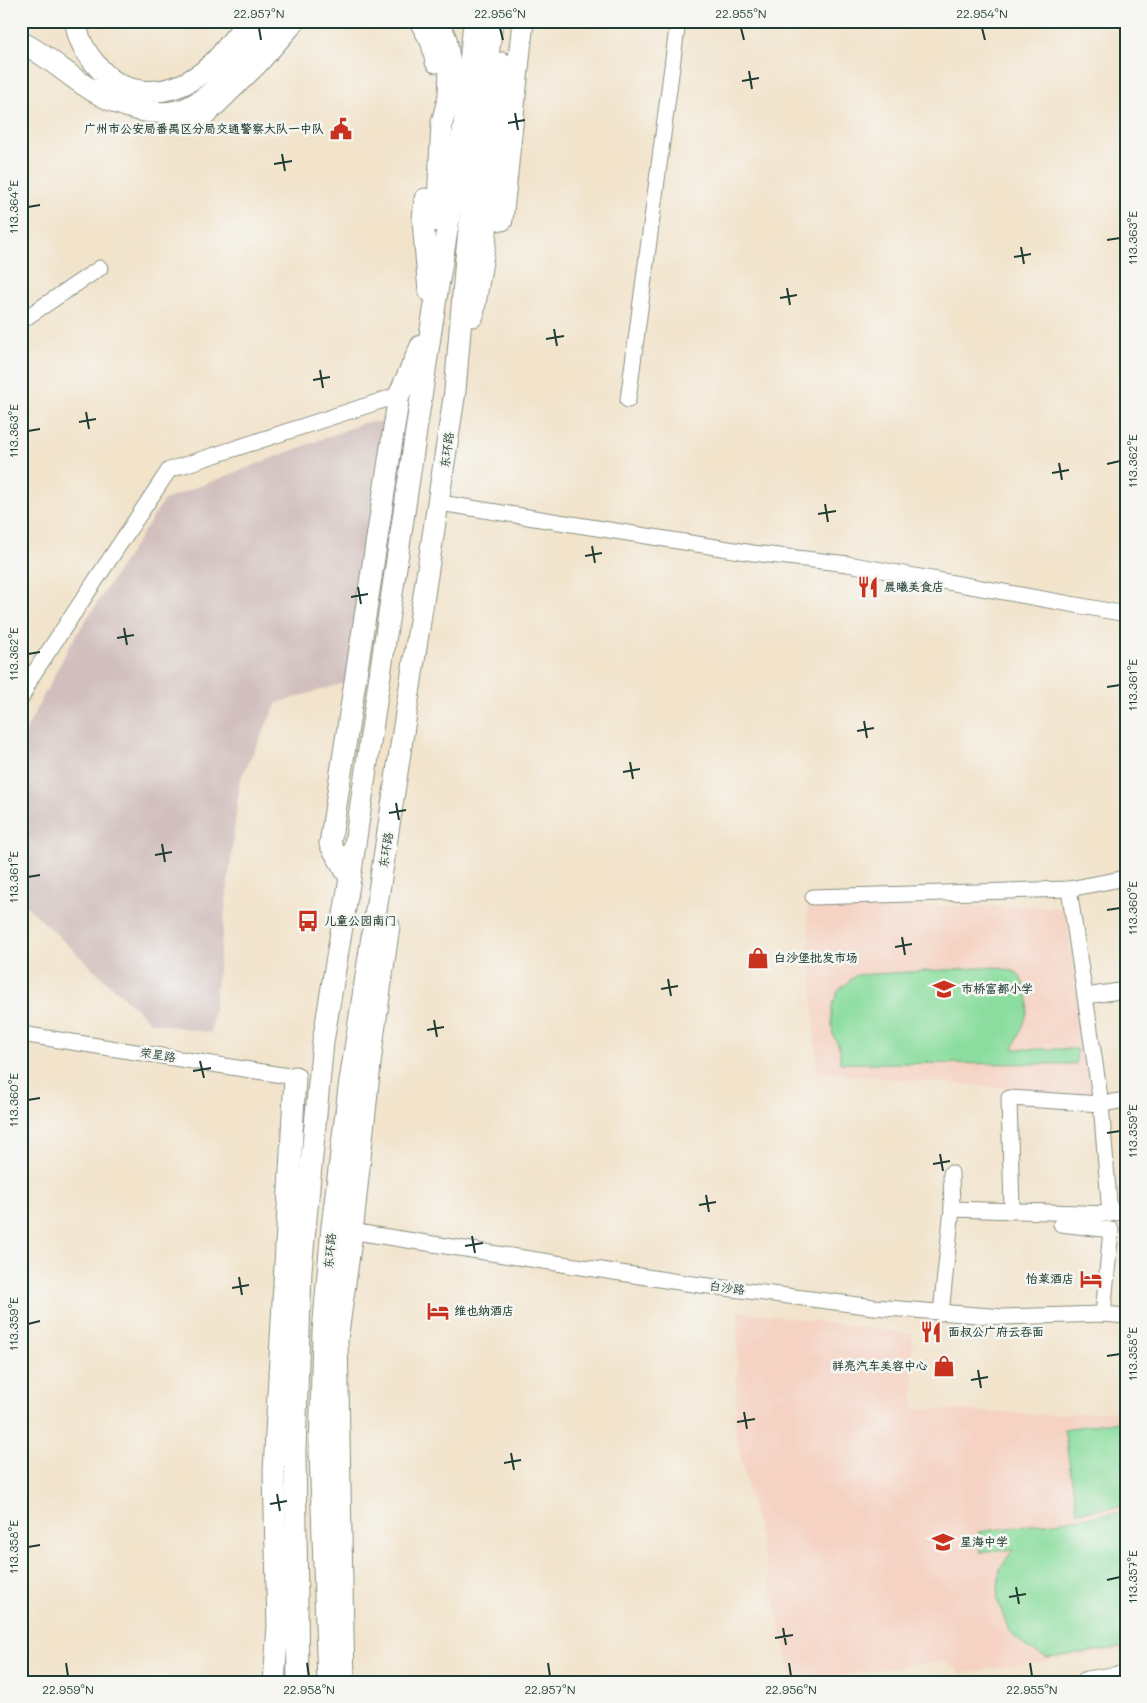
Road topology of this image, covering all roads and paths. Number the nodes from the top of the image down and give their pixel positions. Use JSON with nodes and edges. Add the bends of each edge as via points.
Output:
{"nodes":[{"id":1,"x":76,"y":21,"type":"edge"},
{"id":2,"x":248,"y":21,"type":"edge"},
{"id":3,"x":274,"y":21,"type":"edge"},
{"id":4,"x":295,"y":21,"type":"edge"},
{"id":5,"x":420,"y":21,"type":"edge"},
{"id":6,"x":438,"y":21,"type":"edge"},
{"id":7,"x":474,"y":21,"type":"edge"},
{"id":8,"x":492,"y":21,"type":"edge"},
{"id":9,"x":506,"y":21,"type":"edge"},
{"id":10,"x":523,"y":21,"type":"edge"},
{"id":11,"x":678,"y":21,"type":"edge"},
{"id":12,"x":21,"y":42,"type":"edge"},
{"id":13,"x":148,"y":111,"type":"junction"},
{"id":14,"x":100,"y":268,"type":"dead end"},
{"id":15,"x":21,"y":321,"type":"edge"},
{"id":16,"x":432,"y":323,"type":"junction"},
{"id":17,"x":469,"y":329,"type":"junction"},
{"id":18,"x":455,"y":391,"type":"junction"},
{"id":19,"x":399,"y":395,"type":"junction"},
{"id":20,"x":628,"y":400,"type":"dead end"},
{"id":21,"x":447,"y":504,"type":"junction"},
{"id":22,"x":1126,"y":614,"type":"edge"},
{"id":23,"x":21,"y":699,"type":"edge"},
{"id":24,"x":350,"y":878,"type":"junction"},
{"id":25,"x":1125,"y":880,"type":"edge"},
{"id":26,"x":1069,"y":889,"type":"junction"},
{"id":27,"x":813,"y":897,"type":"dead end"},
{"id":28,"x":331,"y":990,"type":"junction"},
{"id":29,"x":1126,"y":990,"type":"edge"},
{"id":30,"x":1086,"y":996,"type":"junction"},
{"id":31,"x":363,"y":998,"type":"junction"},
{"id":32,"x":21,"y":1034,"type":"edge"},
{"id":33,"x":372,"y":1046,"type":"junction"},
{"id":34,"x":295,"y":1077,"type":"junction"},
{"id":35,"x":319,"y":1082,"type":"junction"},
{"id":36,"x":349,"y":1088,"type":"junction"},
{"id":37,"x":1126,"y":1100,"type":"edge"},
{"id":38,"x":1101,"y":1104,"type":"junction"},
{"id":39,"x":314,"y":1138,"type":"junction"},
{"id":40,"x":951,"y":1173,"type":"dead end"},
{"id":41,"x":952,"y":1208,"type":"junction"},
{"id":42,"x":1012,"y":1210,"type":"junction"},
{"id":43,"x":1126,"y":1211,"type":"edge"},
{"id":44,"x":1110,"y":1214,"type":"junction"},
{"id":45,"x":1061,"y":1224,"type":"dead end"},
{"id":46,"x":342,"y":1230,"type":"junction"},
{"id":47,"x":941,"y":1313,"type":"junction"},
{"id":48,"x":1102,"y":1314,"type":"junction"},
{"id":49,"x":1126,"y":1316,"type":"edge"},
{"id":50,"x":297,"y":1546,"type":"junction"},
{"id":51,"x":278,"y":1634,"type":"junction"},
{"id":52,"x":1126,"y":1676,"type":"edge"},
{"id":53,"x":340,"y":1681,"type":"edge"},
{"id":54,"x":274,"y":1682,"type":"edge"},
{"id":55,"x":298,"y":1682,"type":"edge"},
{"id":56,"x":1087,"y":1682,"type":"edge"}],
"edges":[{"from":1,"to":2,"type":"main road","via":[[86,53],[105,75],[122,87],[140,92],[163,92],[181,86],[210,66]]},
{"from":3,"to":13,"type":"main road","via":[[209,94],[184,109]]},
{"from":4,"to":13,"type":"main road","via":[[206,114],[175,121]]},
{"from":5,"to":16,"type":"main road","via":[[432,44],[436,65],[437,94],[423,220]]},
{"from":6,"to":16,"type":"main road","via":[[446,39],[450,65],[449,96],[442,123]]},
{"from":7,"to":16,"type":"main road","via":[[464,126]]},
{"from":8,"to":18,"type":"main road","name":"东环路"},
{"from":9,"to":17,"type":"main road","via":[[485,243]]},
{"from":10,"to":17,"type":"main road","via":[[498,249],[487,296]]},
{"from":11,"to":20,"type":"street"},
{"from":12,"to":13,"type":"main road","via":[[44,54],[96,93],[119,104]]},
{"from":14,"to":15,"type":"street"},
{"from":16,"to":19,"type":"main road"},
{"from":16,"to":24,"type":"main road"},
{"from":17,"to":18,"type":"main road"},
{"from":18,"to":21,"type":"main road","name":"东环路","via":[[447,448],[454,486]]},
{"from":19,"to":23,"type":"street","via":[[169,470],[32,676]]},
{"from":19,"to":24,"type":"main road","via":[[330,844]]},
{"from":21,"to":22,"type":"street","via":[[753,553],[848,564]]},
{"from":21,"to":31,"type":"main road","name":"东环路"},
{"from":21,"to":33,"type":"main road"},
{"from":24,"to":28,"type":"main road"},
{"from":25,"to":26,"type":"street"},
{"from":26,"to":27,"type":"street"},
{"from":26,"to":30,"type":"street"},
{"from":28,"to":31,"type":"main road"},
{"from":28,"to":35,"type":"main road"},
{"from":29,"to":30,"type":"street"},
{"from":30,"to":38,"type":"street"},
{"from":31,"to":36,"type":"main road","name":"东环路"},
{"from":32,"to":34,"type":"street","name":"荣星路"},
{"from":33,"to":36,"type":"main road"},
{"from":33,"to":46,"type":"main road"},
{"from":34,"to":35,"type":"main road"},
{"from":34,"to":39,"type":"main road"},
{"from":34,"to":51,"type":"main road","via":[[274,1470]]},
{"from":35,"to":36,"type":"main road"},
{"from":35,"to":39,"type":"main road"},
{"from":36,"to":46,"type":"main road","name":"东环路"},
{"from":37,"to":38,"type":"street"},
{"from":38,"to":42,"type":"street","via":[[1009,1098]]},
{"from":38,"to":44,"type":"street"},
{"from":39,"to":50,"type":"main road","via":[[302,1270],[295,1452]]},
{"from":40,"to":41,"type":"street"},
{"from":41,"to":42,"type":"street"},
{"from":41,"to":47,"type":"street"},
{"from":42,"to":44,"type":"street"},
{"from":43,"to":44,"type":"street"},
{"from":45,"to":48,"type":"street","via":[[1111,1230]]},
{"from":46,"to":47,"type":"street","name":"白沙路","via":[[855,1305]]},
{"from":46,"to":53,"type":"main road","via":[[337,1340]]},
{"from":47,"to":48,"type":"street","name":"白沙路","via":[[1003,1317]]},
{"from":48,"to":49,"type":"street","name":"白沙路"},
{"from":50,"to":51,"type":"main road"},
{"from":50,"to":55,"type":"main road"},
{"from":51,"to":54,"type":"main road"},
{"from":52,"to":56,"type":"main road"}]}
